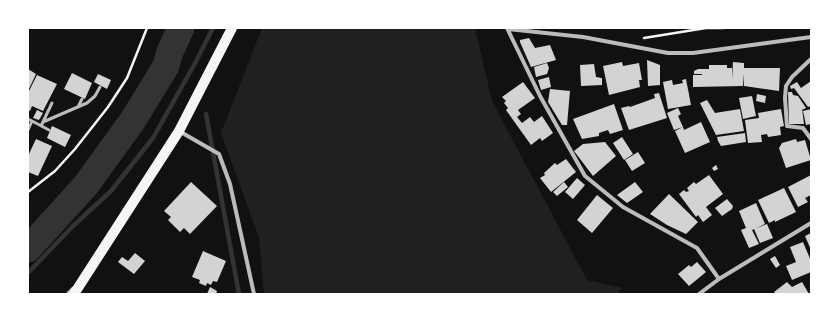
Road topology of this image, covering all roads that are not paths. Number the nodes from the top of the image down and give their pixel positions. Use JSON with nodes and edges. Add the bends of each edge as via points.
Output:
{"nodes":[{"id":1,"x":232,"y":28,"type":"edge"},
{"id":2,"x":508,"y":29,"type":"edge"},
{"id":3,"x":811,"y":37,"type":"edge"},
{"id":4,"x":811,"y":59,"type":"edge"},
{"id":5,"x":100,"y":87,"type":"dead end"},
{"id":6,"x":82,"y":99,"type":"dead end"},
{"id":7,"x":52,"y":104,"type":"dead end"},
{"id":8,"x":78,"y":107,"type":"junction"},
{"id":9,"x":28,"y":119,"type":"edge"},
{"id":10,"x":32,"y":122,"type":"junction"},
{"id":11,"x":43,"y":122,"type":"junction"},
{"id":12,"x":41,"y":126,"type":"junction"},
{"id":13,"x":28,"y":130,"type":"edge"},
{"id":14,"x":49,"y":130,"type":"dead end"},
{"id":15,"x":179,"y":131,"type":"junction"},
{"id":16,"x":811,"y":139,"type":"edge"},
{"id":17,"x":811,"y":223,"type":"edge"},
{"id":18,"x":85,"y":278,"type":"junction"},
{"id":19,"x":719,"y":279,"type":"junction"},
{"id":20,"x":66,"y":294,"type":"edge"},
{"id":21,"x":74,"y":294,"type":"edge"},
{"id":22,"x":254,"y":294,"type":"edge"},
{"id":23,"x":699,"y":294,"type":"edge"}],
"edges":[{"from":1,"to":15,"type":"main road"},
{"from":2,"to":3,"type":"street","via":[[537,31],[668,53],[693,53]]},
{"from":2,"to":19,"type":"street","via":[[540,96],[586,176],[623,207],[697,248]]},
{"from":4,"to":16,"type":"street","via":[[792,77],[786,86],[785,98],[787,126],[803,128]]},
{"from":5,"to":8,"type":"lane","via":[[95,96]]},
{"from":6,"to":8,"type":"lane"},
{"from":7,"to":11,"type":"lane"},
{"from":8,"to":11,"type":"lane"},
{"from":9,"to":10,"type":"lane"},
{"from":10,"to":12,"type":"lane"},
{"from":10,"to":13,"type":"lane"},
{"from":11,"to":12,"type":"lane"},
{"from":12,"to":14,"type":"lane"},
{"from":15,"to":18,"type":"main road"},
{"from":15,"to":22,"type":"street","via":[[219,154],[230,184]]},
{"from":17,"to":19,"type":"street"},
{"from":18,"to":20,"type":"lane"},
{"from":18,"to":21,"type":"main road"},
{"from":19,"to":23,"type":"street"}]}
